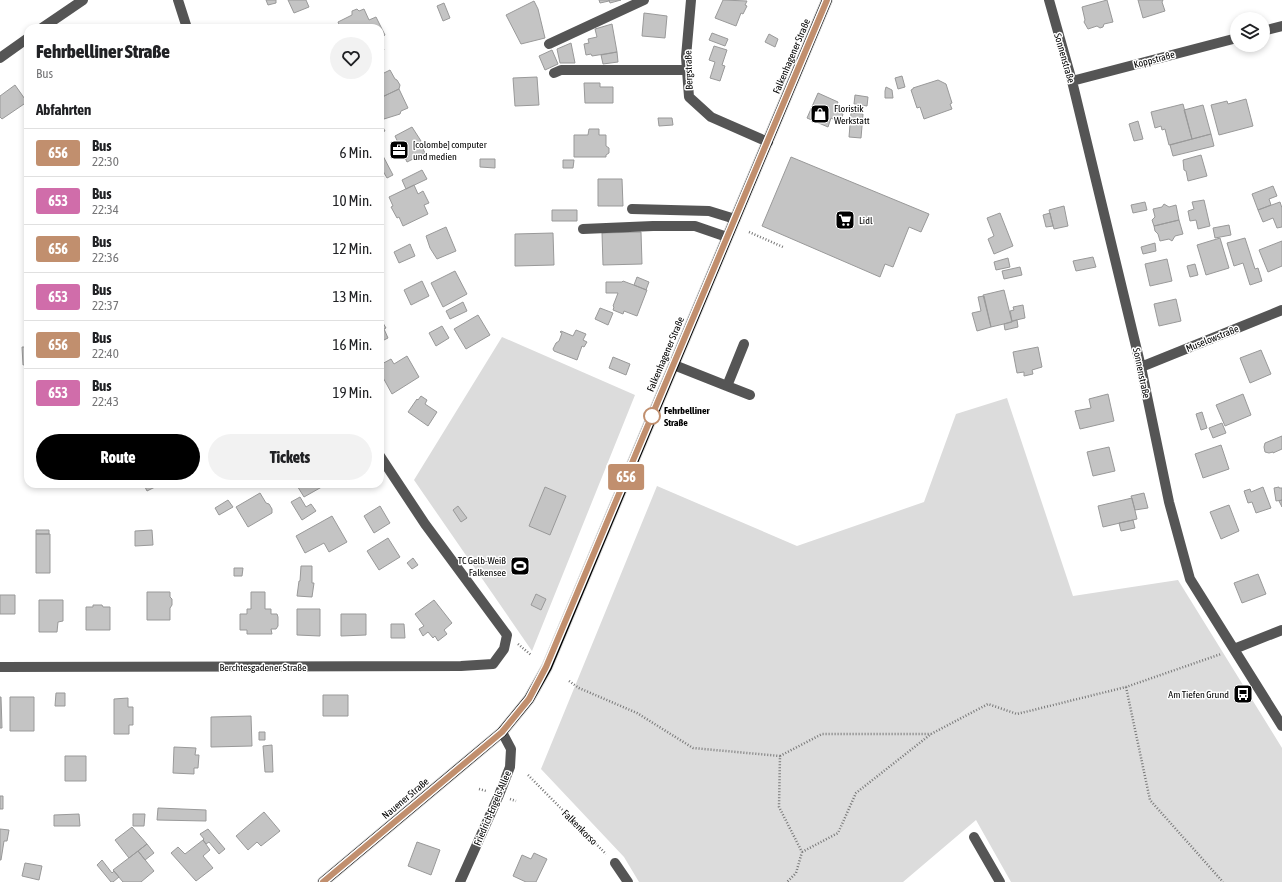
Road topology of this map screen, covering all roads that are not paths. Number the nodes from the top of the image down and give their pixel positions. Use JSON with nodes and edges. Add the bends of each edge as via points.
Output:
{"nodes":[{"id":1,"x":83,"y":0,"type":"edge"},
{"id":2,"x":178,"y":0,"type":"edge"},
{"id":3,"x":644,"y":0,"type":"edge"},
{"id":4,"x":691,"y":0,"type":"edge"},
{"id":5,"x":827,"y":0,"type":"edge"},
{"id":6,"x":1049,"y":0,"type":"edge"},
{"id":7,"x":48,"y":24,"type":"edge"},
{"id":8,"x":186,"y":24,"type":"edge"},
{"id":9,"x":1282,"y":26,"type":"edge"},
{"id":10,"x":1270,"y":29,"type":"edge"},
{"id":11,"x":1230,"y":40,"type":"edge"},
{"id":12,"x":24,"y":41,"type":"edge"},
{"id":13,"x":549,"y":44,"type":"dead end"},
{"id":14,"x":0,"y":58,"type":"edge"},
{"id":15,"x":686,"y":70,"type":"junction"},
{"id":16,"x":554,"y":73,"type":"dead end"},
{"id":17,"x":1072,"y":81,"type":"junction"},
{"id":18,"x":768,"y":142,"type":"junction"},
{"id":19,"x":632,"y":209,"type":"dead end"},
{"id":20,"x":735,"y":220,"type":"junction"},
{"id":21,"x":583,"y":229,"type":"dead end"},
{"id":22,"x":727,"y":237,"type":"junction"},
{"id":23,"x":1282,"y":310,"type":"edge"},
{"id":24,"x":744,"y":344,"type":"dead end"},
{"id":25,"x":674,"y":365,"type":"junction"},
{"id":26,"x":1141,"y":367,"type":"junction"},
{"id":27,"x":728,"y":386,"type":"junction"},
{"id":28,"x":750,"y":395,"type":"dead end"},
{"id":29,"x":384,"y":462,"type":"edge"},
{"id":30,"x":1282,"y":630,"type":"edge"},
{"id":31,"x":1234,"y":649,"type":"junction"},
{"id":32,"x":0,"y":667,"type":"edge"},
{"id":33,"x":1282,"y":726,"type":"edge"},
{"id":34,"x":502,"y":732,"type":"junction"},
{"id":35,"x":974,"y":837,"type":"dead end"},
{"id":36,"x":615,"y":863,"type":"road end"},
{"id":37,"x":323,"y":882,"type":"edge"},
{"id":38,"x":460,"y":882,"type":"edge"},
{"id":39,"x":628,"y":882,"type":"edge"},
{"id":40,"x":1000,"y":882,"type":"edge"}],
"edges":[{"from":1,"to":7,"type":"street"},
{"from":2,"to":8,"type":"street"},
{"from":3,"to":13,"type":"street"},
{"from":4,"to":15,"type":"street","name":"Bergstraße"},
{"from":5,"to":18,"type":"main road","name":"Falkenhagener Straße"},
{"from":6,"to":17,"type":"street","name":"Sonnenstraße"},
{"from":9,"to":10,"type":"street"},
{"from":11,"to":17,"type":"street","name":"Koppstraße"},
{"from":12,"to":14,"type":"street"},
{"from":15,"to":16,"type":"street","via":[[561,70]]},
{"from":15,"to":18,"type":"street","name":"Bergstraße","via":[[689,97],[711,117]]},
{"from":17,"to":26,"type":"street","name":"Sonnenstraße"},
{"from":18,"to":20,"type":"main road","name":"Falkenhagener Straße"},
{"from":19,"to":20,"type":"street","via":[[709,210]]},
{"from":20,"to":22,"type":"main road","name":"Falkenhagener Straße"},
{"from":21,"to":22,"type":"street","via":[[695,226]]},
{"from":22,"to":25,"type":"main road","name":"Falkenhagener Straße"},
{"from":23,"to":26,"type":"street","name":"Muselowstraße"},
{"from":24,"to":27,"type":"street"},
{"from":25,"to":27,"type":"street"},
{"from":25,"to":34,"type":"main road","name":"Falkenhagener Straße","via":[[546,667],[529,699]]},
{"from":26,"to":31,"type":"street","name":"Sonnenstraße","via":[[1169,502],[1190,579]]},
{"from":27,"to":28,"type":"street"},
{"from":29,"to":32,"type":"street","name":"Berchtesgadener Straße","via":[[425,524],[507,635],[504,649],[493,664]]},
{"from":30,"to":31,"type":"street"},
{"from":31,"to":33,"type":"street","name":"Sonnenstraße"},
{"from":34,"to":37,"type":"main road","name":"Nauener Straße"},
{"from":34,"to":38,"type":"street","name":"Friedrich-Engels-Allee","via":[[511,749],[510,766]]},
{"from":35,"to":40,"type":"street"},
{"from":36,"to":39,"type":"street"}]}
